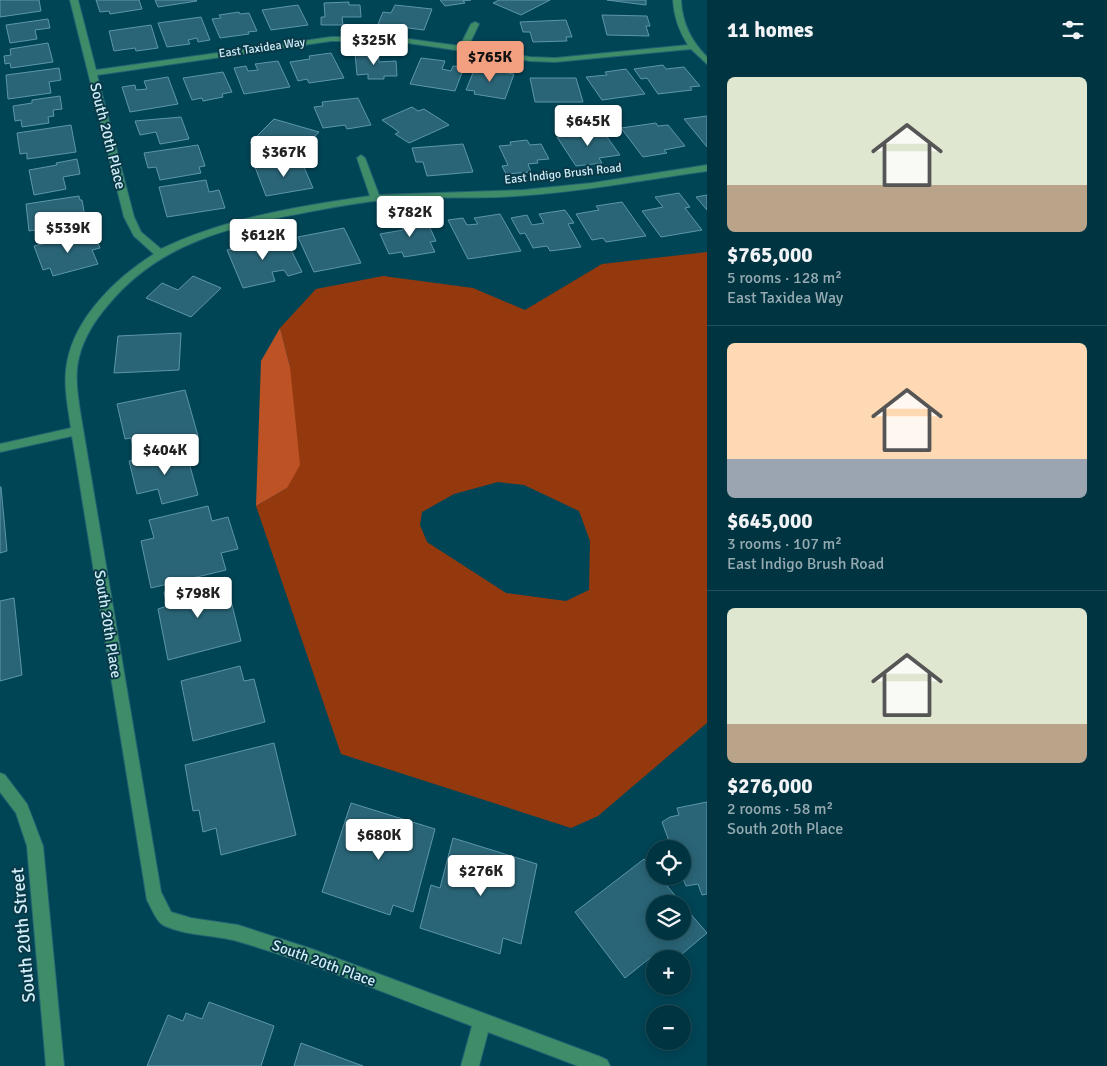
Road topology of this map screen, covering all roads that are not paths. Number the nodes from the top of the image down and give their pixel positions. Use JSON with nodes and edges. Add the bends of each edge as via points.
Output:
{"nodes":[{"id":1,"x":74,"y":0,"type":"edge"},
{"id":2,"x":677,"y":0,"type":"edge"},
{"id":3,"x":475,"y":24,"type":"dead end"},
{"id":4,"x":693,"y":47,"type":"junction"},
{"id":5,"x":463,"y":49,"type":"junction"},
{"id":6,"x":707,"y":62,"type":"edge"},
{"id":7,"x":92,"y":73,"type":"junction"},
{"id":8,"x":361,"y":158,"type":"dead end"},
{"id":9,"x":707,"y":168,"type":"edge"},
{"id":10,"x":376,"y":198,"type":"junction"},
{"id":11,"x":159,"y":253,"type":"junction"},
{"id":12,"x":77,"y":431,"type":"junction"},
{"id":13,"x":0,"y":448,"type":"edge"},
{"id":14,"x":0,"y":780,"type":"edge"},
{"id":15,"x":482,"y":1021,"type":"junction"},
{"id":16,"x":55,"y":1066,"type":"edge"},
{"id":17,"x":470,"y":1066,"type":"edge"},
{"id":18,"x":601,"y":1066,"type":"edge"}],
"edges":[{"from":1,"to":7,"type":"street","name":"South 20th Place"},
{"from":2,"to":4,"type":"street","via":[[683,31]]},
{"from":3,"to":5,"type":"street"},
{"from":4,"to":5,"type":"street","name":"East Taxidea Way","via":[[555,60]]},
{"from":4,"to":6,"type":"street"},
{"from":5,"to":7,"type":"street","name":"East Taxidea Way","via":[[394,39],[331,39]]},
{"from":7,"to":11,"type":"street","name":"South 20th Place","via":[[131,223],[137,234]]},
{"from":8,"to":10,"type":"street"},
{"from":9,"to":10,"type":"street","name":"East Indigo Brush Road","via":[[521,193]]},
{"from":10,"to":11,"type":"street","name":"East Indigo Brush Road","via":[[221,227]]},
{"from":11,"to":12,"type":"street","name":"South 20th Place","via":[[106,298],[77,346],[72,364]]},
{"from":12,"to":13,"type":"street"},
{"from":12,"to":15,"type":"street","name":"South 20th Place","via":[[152,894],[166,918],[191,926],[238,933],[294,951]]},
{"from":14,"to":16,"type":"street","name":"South 20th Street","via":[[22,809],[35,846]]},
{"from":15,"to":17,"type":"street"},
{"from":15,"to":18,"type":"street","name":"South 20th Place"}]}
